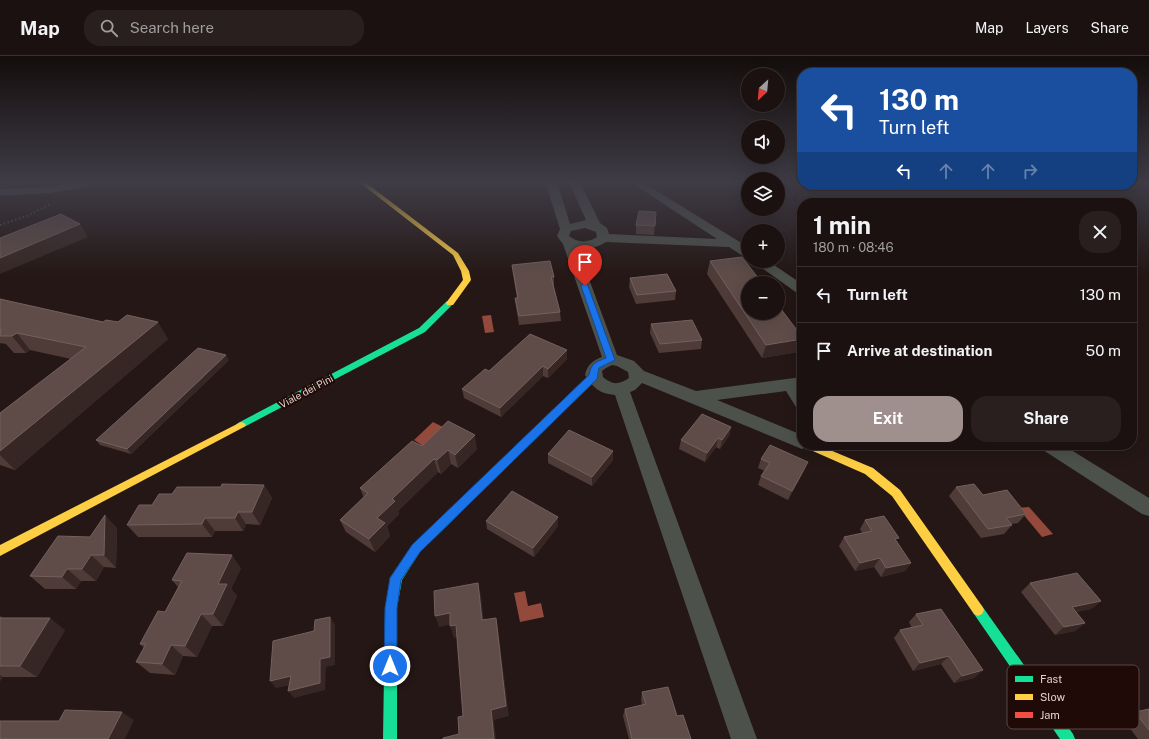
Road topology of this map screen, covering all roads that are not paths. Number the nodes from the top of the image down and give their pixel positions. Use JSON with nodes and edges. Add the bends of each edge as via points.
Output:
{"nodes":[{"id":1,"x":404,"y":214,"type":"edge"},
{"id":2,"x":560,"y":214,"type":"edge"},
{"id":3,"x":589,"y":214,"type":"edge"},
{"id":4,"x":688,"y":214,"type":"edge"},
{"id":5,"x":594,"y":225,"type":"junction"},
{"id":6,"x":567,"y":235,"type":"junction"},
{"id":7,"x":603,"y":238,"type":"junction"},
{"id":8,"x":733,"y":243,"type":"junction"},
{"id":9,"x":741,"y":249,"type":"edge"},
{"id":10,"x":769,"y":268,"type":"edge"},
{"id":11,"x":797,"y":287,"type":"edge"},
{"id":12,"x":611,"y":360,"type":"junction"},
{"id":13,"x":637,"y":374,"type":"junction"},
{"id":14,"x":593,"y":376,"type":"junction"},
{"id":15,"x":797,"y":384,"type":"edge"},
{"id":16,"x":621,"y":389,"type":"junction"},
{"id":17,"x":695,"y":397,"type":"junction"},
{"id":18,"x":797,"y":440,"type":"edge"},
{"id":19,"x":831,"y":450,"type":"edge"},
{"id":20,"x":1057,"y":450,"type":"edge"},
{"id":21,"x":1149,"y":508,"type":"edge"},
{"id":22,"x":0,"y":551,"type":"edge"},
{"id":23,"x":1016,"y":665,"type":"edge"},
{"id":24,"x":1061,"y":729,"type":"edge"},
{"id":25,"x":390,"y":739,"type":"edge"},
{"id":26,"x":744,"y":739,"type":"edge"},
{"id":27,"x":1068,"y":739,"type":"edge"}],
"edges":[{"from":1,"to":22,"type":"street","name":"Viale dei Pini","via":[[456,254],[467,280],[455,298],[422,330]]},
{"from":2,"to":6,"type":"street"},
{"from":3,"to":5,"type":"street"},
{"from":4,"to":8,"type":"street"},
{"from":5,"to":6,"type":"street","via":[[575,225]]},
{"from":5,"to":7,"type":"street","via":[[603,231]]},
{"from":6,"to":7,"type":"street","via":[[581,245],[588,245]]},
{"from":6,"to":12,"type":"street"},
{"from":7,"to":8,"type":"street"},
{"from":8,"to":9,"type":"street"},
{"from":10,"to":11,"type":"street"},
{"from":12,"to":13,"type":"street","via":[[625,361]]},
{"from":12,"to":14,"type":"street","via":[[595,367]]},
{"from":13,"to":16,"type":"street","via":[[633,383]]},
{"from":13,"to":17,"type":"street"},
{"from":14,"to":16,"type":"street","via":[[606,388]]},
{"from":14,"to":25,"type":"street","via":[[416,549],[396,578],[391,608]]},
{"from":15,"to":17,"type":"street"},
{"from":16,"to":26,"type":"street"},
{"from":17,"to":18,"type":"street"},
{"from":19,"to":23,"type":"street","via":[[869,471],[896,493]]},
{"from":20,"to":21,"type":"street"},
{"from":24,"to":27,"type":"street"}]}
